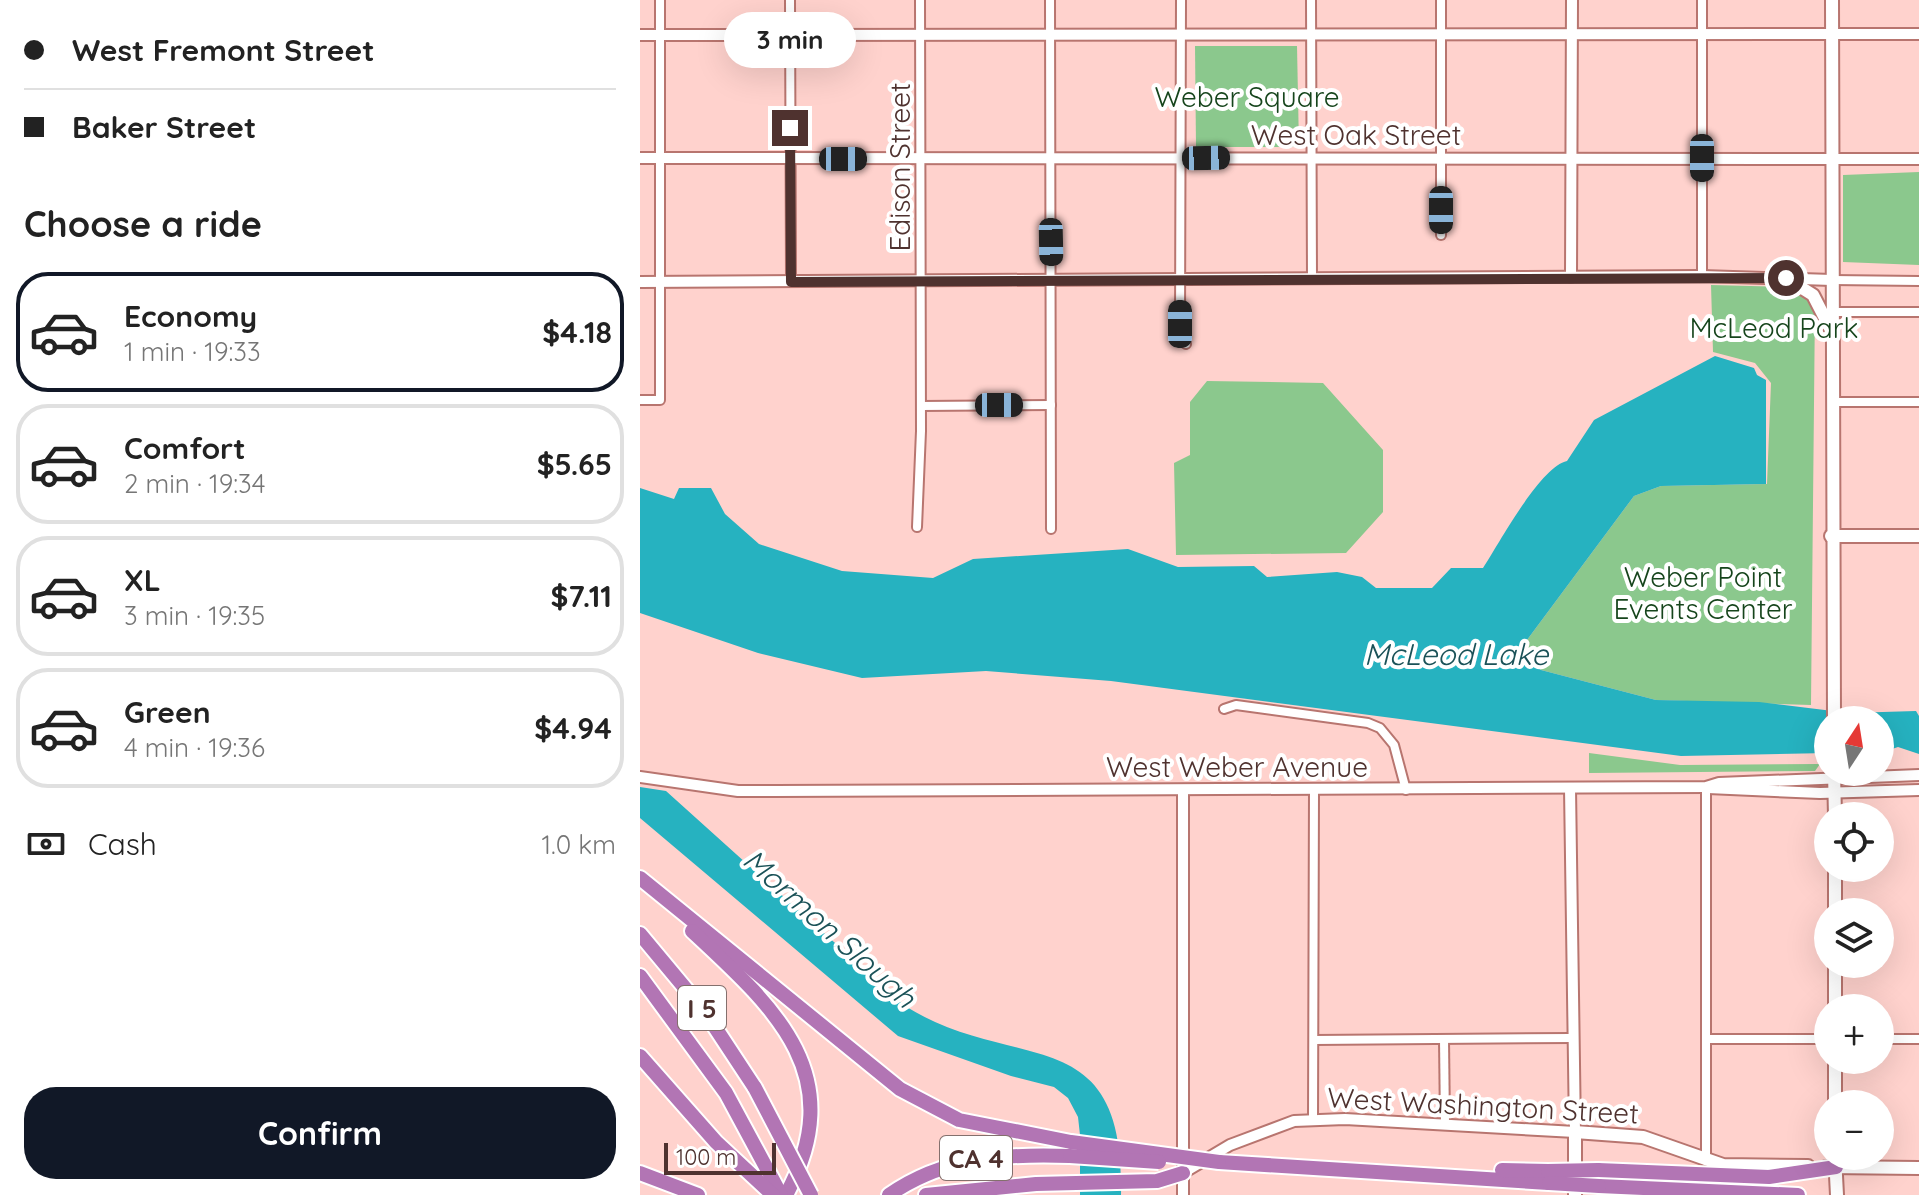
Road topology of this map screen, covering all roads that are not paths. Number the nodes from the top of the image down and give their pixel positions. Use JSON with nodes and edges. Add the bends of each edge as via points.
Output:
{"nodes":[{"id":1,"x":660,"y":0,"type":"edge"},
{"id":2,"x":790,"y":0,"type":"edge"},
{"id":3,"x":920,"y":0,"type":"edge"},
{"id":4,"x":1050,"y":0,"type":"edge"},
{"id":5,"x":1181,"y":0,"type":"edge"},
{"id":6,"x":1311,"y":0,"type":"edge"},
{"id":7,"x":1441,"y":0,"type":"edge"},
{"id":8,"x":1572,"y":0,"type":"edge"},
{"id":9,"x":1702,"y":0,"type":"edge"},
{"id":10,"x":1832,"y":0,"type":"edge"},
{"id":11,"x":1831,"y":34,"type":"junction"},
{"id":12,"x":1919,"y":34,"type":"edge"},
{"id":13,"x":640,"y":35,"type":"edge"},
{"id":14,"x":660,"y":35,"type":"junction"},
{"id":15,"x":790,"y":35,"type":"junction"},
{"id":16,"x":921,"y":35,"type":"junction"},
{"id":17,"x":1051,"y":35,"type":"junction"},
{"id":18,"x":1181,"y":35,"type":"junction"},
{"id":19,"x":1311,"y":35,"type":"junction"},
{"id":20,"x":1441,"y":35,"type":"junction"},
{"id":21,"x":1572,"y":35,"type":"junction"},
{"id":22,"x":1702,"y":35,"type":"junction"},
{"id":23,"x":1570,"y":156,"type":"junction"},
{"id":24,"x":1050,"y":157,"type":"junction"},
{"id":25,"x":1311,"y":157,"type":"junction"},
{"id":26,"x":1833,"y":157,"type":"junction"},
{"id":27,"x":640,"y":158,"type":"edge"},
{"id":28,"x":660,"y":158,"type":"junction"},
{"id":29,"x":1440,"y":158,"type":"junction"},
{"id":30,"x":1702,"y":158,"type":"junction"},
{"id":31,"x":791,"y":159,"type":"junction"},
{"id":32,"x":921,"y":159,"type":"junction"},
{"id":33,"x":1180,"y":159,"type":"junction"},
{"id":34,"x":1919,"y":159,"type":"edge"},
{"id":35,"x":1441,"y":235,"type":"dead end"},
{"id":36,"x":1702,"y":276,"type":"junction"},
{"id":37,"x":1571,"y":277,"type":"junction"},
{"id":38,"x":1312,"y":278,"type":"junction"},
{"id":39,"x":1786,"y":278,"type":"junction"},
{"id":40,"x":1832,"y":280,"type":"junction"},
{"id":41,"x":1180,"y":281,"type":"junction"},
{"id":42,"x":1919,"y":281,"type":"edge"},
{"id":43,"x":640,"y":282,"type":"edge"},
{"id":44,"x":661,"y":282,"type":"junction"},
{"id":45,"x":791,"y":282,"type":"junction"},
{"id":46,"x":921,"y":282,"type":"junction"},
{"id":47,"x":1051,"y":282,"type":"junction"},
{"id":48,"x":1832,"y":312,"type":"junction"},
{"id":49,"x":1919,"y":312,"type":"edge"},
{"id":50,"x":1831,"y":331,"type":"junction"},
{"id":51,"x":1186,"y":344,"type":"dead end"},
{"id":52,"x":640,"y":400,"type":"edge"},
{"id":53,"x":1831,"y":402,"type":"junction"},
{"id":54,"x":1919,"y":402,"type":"edge"},
{"id":55,"x":1051,"y":405,"type":"junction"},
{"id":56,"x":921,"y":406,"type":"junction"},
{"id":57,"x":917,"y":527,"type":"dead end"},
{"id":58,"x":1051,"y":529,"type":"dead end"},
{"id":59,"x":1831,"y":536,"type":"junction"},
{"id":60,"x":1919,"y":536,"type":"edge"},
{"id":61,"x":1834,"y":706,"type":"edge"},
{"id":62,"x":1224,"y":709,"type":"dead end"},
{"id":63,"x":1894,"y":775,"type":"edge"},
{"id":64,"x":1919,"y":775,"type":"edge"},
{"id":65,"x":1814,"y":776,"type":"edge"},
{"id":66,"x":640,"y":777,"type":"edge"},
{"id":67,"x":1835,"y":786,"type":"edge"},
{"id":68,"x":1706,"y":787,"type":"junction"},
{"id":69,"x":1570,"y":788,"type":"junction"},
{"id":70,"x":1183,"y":790,"type":"junction"},
{"id":71,"x":1314,"y":790,"type":"junction"},
{"id":72,"x":1406,"y":790,"type":"junction"},
{"id":73,"x":1919,"y":790,"type":"edge"},
{"id":74,"x":1835,"y":793,"type":"junction"},
{"id":75,"x":1835,"y":802,"type":"edge"},
{"id":76,"x":640,"y":878,"type":"edge"},
{"id":77,"x":640,"y":886,"type":"edge"},
{"id":78,"x":640,"y":934,"type":"edge"},
{"id":79,"x":640,"y":976,"type":"edge"},
{"id":80,"x":1572,"y":1038,"type":"junction"},
{"id":81,"x":1444,"y":1039,"type":"junction"},
{"id":82,"x":1708,"y":1039,"type":"junction"},
{"id":83,"x":1814,"y":1039,"type":"edge"},
{"id":84,"x":1894,"y":1039,"type":"edge"},
{"id":85,"x":1919,"y":1039,"type":"edge"},
{"id":86,"x":1314,"y":1040,"type":"junction"},
{"id":87,"x":640,"y":1056,"type":"edge"},
{"id":88,"x":1313,"y":1119,"type":"junction"},
{"id":89,"x":1445,"y":1125,"type":"junction"},
{"id":90,"x":1575,"y":1132,"type":"junction"},
{"id":91,"x":1070,"y":1149,"type":"junction"},
{"id":92,"x":1706,"y":1161,"type":"junction"},
{"id":93,"x":1814,"y":1162,"type":"edge"},
{"id":94,"x":1814,"y":1166,"type":"edge"},
{"id":95,"x":1894,"y":1166,"type":"edge"},
{"id":96,"x":1919,"y":1168,"type":"edge"},
{"id":97,"x":1836,"y":1170,"type":"edge"},
{"id":98,"x":640,"y":1173,"type":"edge"},
{"id":99,"x":1183,"y":1173,"type":"junction"},
{"id":100,"x":1548,"y":1177,"type":"junction"},
{"id":101,"x":935,"y":1194,"type":"edge"},
{"id":102,"x":698,"y":1195,"type":"edge"},
{"id":103,"x":773,"y":1195,"type":"edge"},
{"id":104,"x":783,"y":1195,"type":"edge"},
{"id":105,"x":811,"y":1195,"type":"edge"},
{"id":106,"x":889,"y":1195,"type":"edge"},
{"id":107,"x":926,"y":1195,"type":"edge"},
{"id":108,"x":1183,"y":1195,"type":"edge"},
{"id":109,"x":1575,"y":1195,"type":"edge"},
{"id":110,"x":1798,"y":1195,"type":"edge"},
{"id":111,"x":1837,"y":1195,"type":"edge"}],
"edges":[{"from":1,"to":14,"type":"street"},
{"from":2,"to":15,"type":"street"},
{"from":3,"to":16,"type":"street","name":"Edison Street"},
{"from":4,"to":17,"type":"street"},
{"from":5,"to":18,"type":"street"},
{"from":6,"to":19,"type":"street"},
{"from":7,"to":20,"type":"street"},
{"from":8,"to":21,"type":"street"},
{"from":9,"to":22,"type":"street"},
{"from":10,"to":11,"type":"main road"},
{"from":11,"to":12,"type":"street"},
{"from":11,"to":22,"type":"street"},
{"from":11,"to":26,"type":"main road"},
{"from":13,"to":14,"type":"street"},
{"from":14,"to":15,"type":"street"},
{"from":14,"to":28,"type":"street"},
{"from":15,"to":16,"type":"street"},
{"from":15,"to":31,"type":"street"},
{"from":16,"to":17,"type":"street"},
{"from":16,"to":32,"type":"street","name":"Edison Street"},
{"from":17,"to":18,"type":"street"},
{"from":17,"to":24,"type":"street"},
{"from":18,"to":19,"type":"street"},
{"from":18,"to":33,"type":"street"},
{"from":19,"to":20,"type":"street"},
{"from":19,"to":25,"type":"street"},
{"from":20,"to":21,"type":"street"},
{"from":20,"to":29,"type":"street"},
{"from":21,"to":22,"type":"street"},
{"from":21,"to":23,"type":"street"},
{"from":22,"to":30,"type":"street"},
{"from":23,"to":29,"type":"street","name":"West Oak Street"},
{"from":23,"to":30,"type":"street","name":"West Oak Street"},
{"from":23,"to":37,"type":"street"},
{"from":24,"to":32,"type":"street","name":"West Oak Street"},
{"from":24,"to":33,"type":"street","name":"West Oak Street"},
{"from":24,"to":47,"type":"street"},
{"from":25,"to":29,"type":"street","name":"West Oak Street"},
{"from":25,"to":33,"type":"street","name":"West Oak Street"},
{"from":25,"to":38,"type":"street"},
{"from":26,"to":30,"type":"street","name":"West Oak Street"},
{"from":26,"to":34,"type":"street","name":"West Oak Street"},
{"from":26,"to":40,"type":"main road"},
{"from":27,"to":28,"type":"street","name":"West Oak Street"},
{"from":28,"to":31,"type":"street","name":"West Oak Street"},
{"from":28,"to":44,"type":"street"},
{"from":29,"to":35,"type":"street"},
{"from":30,"to":36,"type":"street"},
{"from":31,"to":32,"type":"street","name":"West Oak Street"},
{"from":31,"to":45,"type":"street"},
{"from":32,"to":46,"type":"street","name":"Edison Street"},
{"from":33,"to":41,"type":"street"},
{"from":36,"to":37,"type":"street"},
{"from":36,"to":39,"type":"street"},
{"from":37,"to":38,"type":"street"},
{"from":38,"to":41,"type":"street"},
{"from":39,"to":40,"type":"street"},
{"from":39,"to":50,"type":"main road","via":[[1813,295]]},
{"from":40,"to":42,"type":"street"},
{"from":40,"to":48,"type":"main road"},
{"from":41,"to":47,"type":"street"},
{"from":41,"to":51,"type":"street","via":[[1180,324]]},
{"from":43,"to":44,"type":"street"},
{"from":44,"to":45,"type":"street"},
{"from":44,"to":52,"type":"street","via":[[660,400]]},
{"from":45,"to":46,"type":"street"},
{"from":46,"to":47,"type":"street"},
{"from":46,"to":56,"type":"street","name":"Edison Street"},
{"from":47,"to":55,"type":"street"},
{"from":48,"to":49,"type":"street"},
{"from":48,"to":50,"type":"main road"},
{"from":50,"to":53,"type":"main road"},
{"from":53,"to":54,"type":"street"},
{"from":53,"to":59,"type":"main road"},
{"from":55,"to":56,"type":"street"},
{"from":55,"to":58,"type":"street"},
{"from":56,"to":57,"type":"street","name":"Edison Street"},
{"from":59,"to":60,"type":"main road"},
{"from":59,"to":61,"type":"main road"},
{"from":62,"to":72,"type":"street","via":[[1236,705],[1380,728],[1394,745]]},
{"from":63,"to":64,"type":"street","name":"West Weber Avenue"},
{"from":65,"to":68,"type":"street","name":"West Weber Avenue"},
{"from":66,"to":70,"type":"street","name":"West Weber Avenue","via":[[738,791]]},
{"from":67,"to":74,"type":"main road"},
{"from":68,"to":69,"type":"street","name":"West Weber Avenue"},
{"from":68,"to":74,"type":"street"},
{"from":68,"to":82,"type":"street"},
{"from":69,"to":72,"type":"street","name":"West Weber Avenue"},
{"from":69,"to":80,"type":"street"},
{"from":70,"to":71,"type":"street","name":"West Weber Avenue"},
{"from":70,"to":99,"type":"street"},
{"from":71,"to":72,"type":"street","name":"West Weber Avenue"},
{"from":71,"to":86,"type":"street"},
{"from":73,"to":74,"type":"street"},
{"from":74,"to":75,"type":"main road"},
{"from":76,"to":91,"type":"highway","via":[[900,1089],[959,1120]]},
{"from":77,"to":104,"type":"highway","via":[[755,990],[795,1046],[808,1094],[809,1131],[805,1154]]},
{"from":78,"to":105,"type":"highway","number":"I 5","bridge":true,"via":[[696,1001],[755,1088]]},
{"from":79,"to":104,"type":"highway","number":"I 5","via":[[738,1113]]},
{"from":80,"to":81,"type":"street"},
{"from":80,"to":90,"type":"street"},
{"from":81,"to":86,"type":"street"},
{"from":81,"to":89,"type":"street"},
{"from":82,"to":83,"type":"street"},
{"from":82,"to":92,"type":"street"},
{"from":84,"to":85,"type":"street"},
{"from":86,"to":88,"type":"street"},
{"from":87,"to":103,"type":"highway","via":[[733,1159]]},
{"from":88,"to":89,"type":"street","name":"West Washington Street"},
{"from":88,"to":99,"type":"street","name":"West Washington Street","via":[[1269,1128]]},
{"from":89,"to":90,"type":"street","name":"West Washington Street"},
{"from":90,"to":92,"type":"main road","name":"West Washington Street","via":[[1643,1137]]},
{"from":90,"to":109,"type":"main road"},
{"from":91,"to":100,"type":"highway","number":"CA 4","bridge":true,"via":[[1274,1166]]},
{"from":91,"to":106,"type":"highway","number":"CA 4","via":[[976,1158],[939,1169]]},
{"from":92,"to":93,"type":"main road","name":"West Washington Street"},
{"from":94,"to":100,"type":"highway","bridge":true,"via":[[1769,1177],[1598,1170]]},
{"from":95,"to":96,"type":"main road","name":"West Washington Street"},
{"from":97,"to":111,"type":"main road"},
{"from":98,"to":102,"type":"highway"},
{"from":99,"to":101,"type":"highway","via":[[1157,1181]]},
{"from":99,"to":108,"type":"street"},
{"from":100,"to":110,"type":"highway","number":"CA 4","bridge":true,"via":[[1599,1186]]},
{"from":101,"to":107,"type":"highway"}]}
